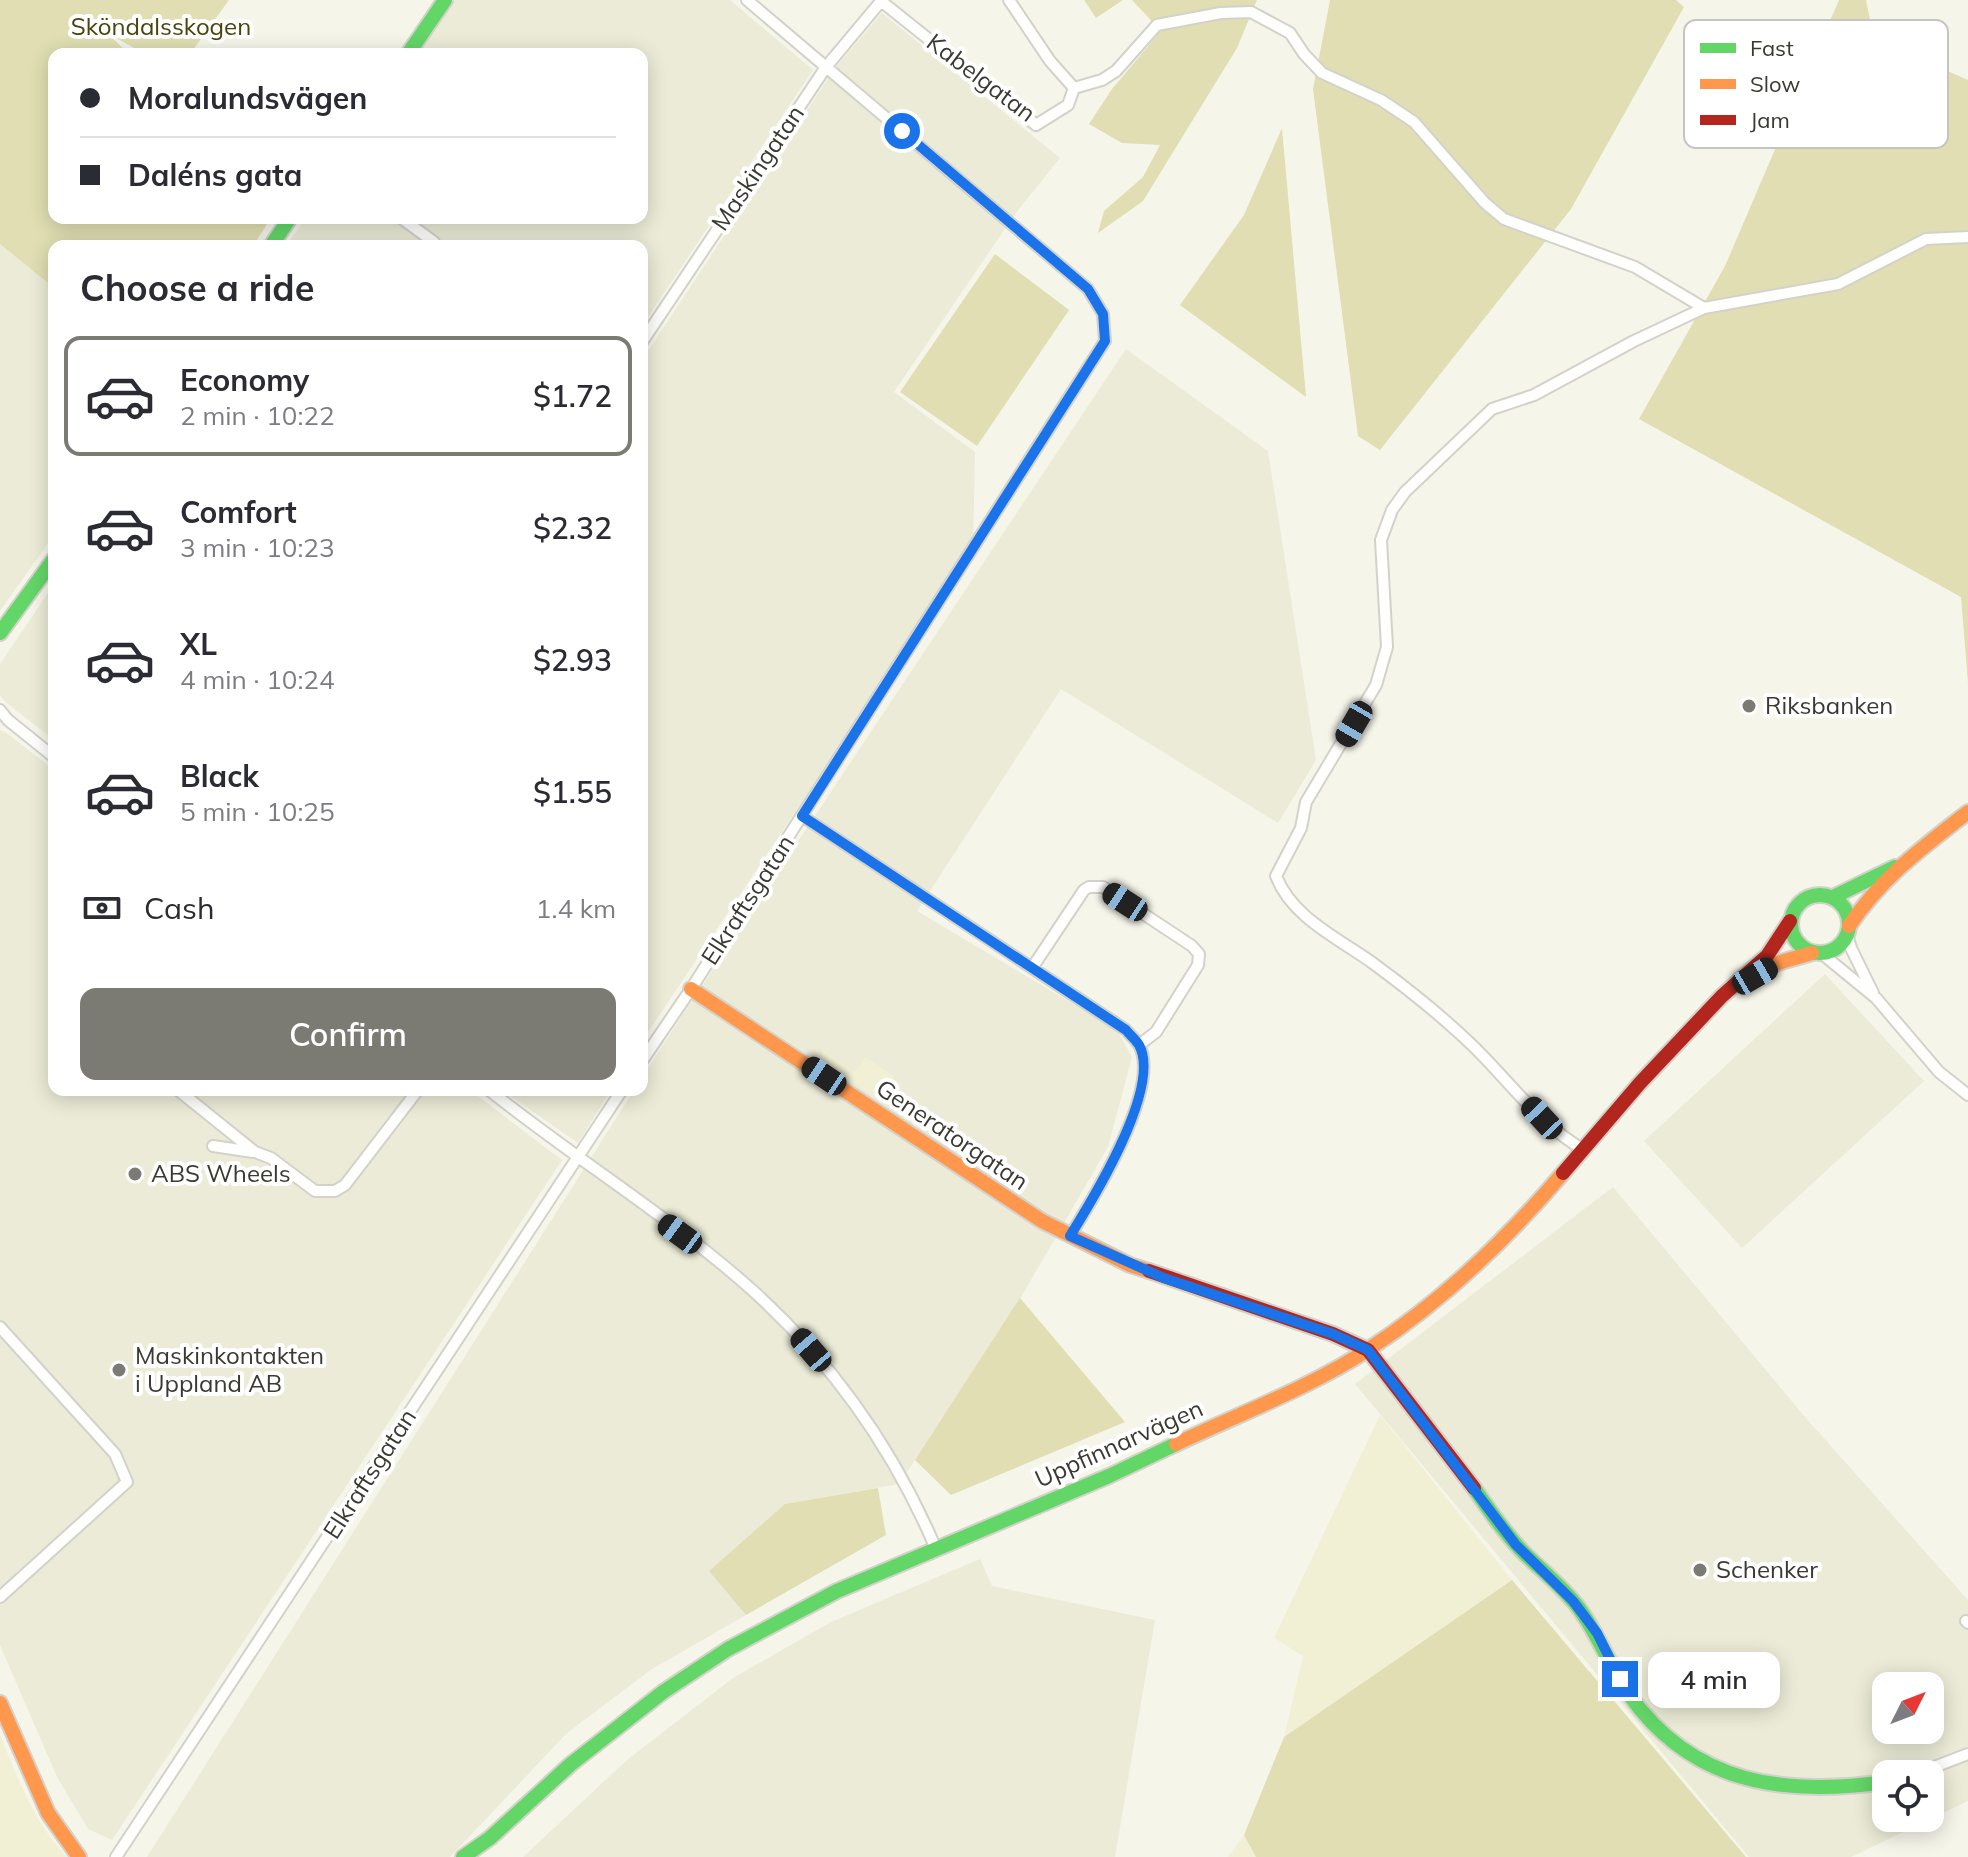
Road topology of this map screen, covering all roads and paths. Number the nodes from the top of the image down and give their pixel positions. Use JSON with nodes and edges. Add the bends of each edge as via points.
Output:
{"nodes":[{"id":1,"x":445,"y":0,"type":"edge"},
{"id":2,"x":747,"y":0,"type":"edge"},
{"id":3,"x":882,"y":0,"type":"edge"},
{"id":4,"x":1009,"y":0,"type":"edge"},
{"id":5,"x":412,"y":48,"type":"edge"},
{"id":6,"x":826,"y":67,"type":"junction"},
{"id":7,"x":1074,"y":88,"type":"junction"},
{"id":8,"x":409,"y":224,"type":"edge"},
{"id":9,"x":1968,"y":237,"type":"edge"},
{"id":10,"x":431,"y":240,"type":"edge"},
{"id":11,"x":1704,"y":308,"type":"junction"},
{"id":12,"x":648,"y":333,"type":"edge"},
{"id":13,"x":48,"y":567,"type":"edge"},
{"id":14,"x":0,"y":633,"type":"edge"},
{"id":15,"x":0,"y":710,"type":"edge"},
{"id":16,"x":4,"y":719,"type":"edge"},
{"id":17,"x":48,"y":752,"type":"edge"},
{"id":18,"x":1968,"y":812,"type":"edge"},
{"id":19,"x":802,"y":816,"type":"junction"},
{"id":20,"x":1902,"y":863,"type":"junction"},
{"id":21,"x":1833,"y":897,"type":"junction"},
{"id":22,"x":1790,"y":921,"type":"junction"},
{"id":23,"x":1848,"y":930,"type":"junction"},
{"id":24,"x":1816,"y":953,"type":"junction"},
{"id":25,"x":1032,"y":968,"type":"junction"},
{"id":26,"x":691,"y":989,"type":"junction"},
{"id":27,"x":1876,"y":998,"type":"junction"},
{"id":28,"x":1708,"y":1013,"type":"junction"},
{"id":29,"x":1139,"y":1045,"type":"junction"},
{"id":30,"x":648,"y":1052,"type":"edge"},
{"id":31,"x":1968,"y":1095,"type":"edge"},
{"id":32,"x":185,"y":1096,"type":"edge"},
{"id":33,"x":413,"y":1096,"type":"edge"},
{"id":34,"x":497,"y":1096,"type":"edge"},
{"id":35,"x":618,"y":1096,"type":"edge"},
{"id":36,"x":213,"y":1146,"type":"dead end"},
{"id":37,"x":1584,"y":1150,"type":"junction"},
{"id":38,"x":255,"y":1152,"type":"junction"},
{"id":39,"x":577,"y":1157,"type":"junction"},
{"id":40,"x":1070,"y":1236,"type":"junction"},
{"id":41,"x":0,"y":1327,"type":"edge"},
{"id":42,"x":1368,"y":1350,"type":"junction"},
{"id":43,"x":936,"y":1549,"type":"junction"},
{"id":44,"x":0,"y":1597,"type":"edge"},
{"id":45,"x":0,"y":1703,"type":"edge"},
{"id":46,"x":1968,"y":1754,"type":"edge"},
{"id":47,"x":1944,"y":1763,"type":"edge"},
{"id":48,"x":1872,"y":1784,"type":"edge"},
{"id":49,"x":490,"y":1838,"type":"junction"},
{"id":50,"x":79,"y":1857,"type":"edge"},
{"id":51,"x":116,"y":1857,"type":"edge"},
{"id":52,"x":463,"y":1857,"type":"edge"},
{"id":53,"x":478,"y":1857,"type":"edge"}],
"edges":[{"from":1,"to":5,"type":"street"},
{"from":2,"to":6,"type":"street"},
{"from":3,"to":6,"type":"street","name":"Maskingatan"},
{"from":3,"to":7,"type":"street","name":"Kabelgatan","via":[[1036,125],[1068,105]]},
{"from":4,"to":7,"type":"street"},
{"from":6,"to":12,"type":"street","name":"Maskingatan"},
{"from":6,"to":19,"type":"street","name":"Elkraftsgatan","via":[[1088,289],[1103,314],[1105,341]]},
{"from":7,"to":11,"type":"street","via":[[1116,71],[1157,25],[1251,12],[1290,33],[1322,73],[1414,122],[1504,219],[1635,267]]},
{"from":8,"to":10,"type":"street"},
{"from":9,"to":11,"type":"street","via":[[1926,239],[1838,284]]},
{"from":11,"to":37,"type":"street","via":[[1534,395],[1492,409],[1405,492],[1381,540],[1387,647],[1376,685],[1306,802],[1301,828],[1276,876],[1282,891],[1310,920],[1438,1015],[1561,1137]]},
{"from":13,"to":14,"type":"street"},
{"from":15,"to":16,"type":"street"},
{"from":16,"to":17,"type":"street"},
{"from":18,"to":20,"type":"street"},
{"from":19,"to":25,"type":"street"},
{"from":19,"to":26,"type":"street","name":"Elkraftsgatan"},
{"from":20,"to":21,"type":"street"},
{"from":20,"to":23,"type":"street"},
{"from":21,"to":22,"type":"street","via":[[1822,894],[1800,901]]},
{"from":21,"to":23,"type":"street","via":[[1848,914]]},
{"from":22,"to":24,"type":"street","via":[[1797,943]]},
{"from":22,"to":28,"type":"street","name":"Uppfinnarvägen","via":[[1767,956]]},
{"from":23,"to":24,"type":"street","via":[[1839,946]]},
{"from":23,"to":27,"type":"street","via":[[1851,948]]},
{"from":24,"to":27,"type":"street"},
{"from":24,"to":28,"type":"street","name":"Uppfinnarvägen","via":[[1764,970]]},
{"from":25,"to":29,"type":"street","via":[[1126,1030]]},
{"from":25,"to":29,"type":"street","via":[[1089,887],[1103,887],[1192,946],[1199,954],[1198,965],[1156,1032]]},
{"from":26,"to":30,"type":"street","name":"Elkraftsgatan"},
{"from":26,"to":40,"type":"street","name":"Generatorgatan"},
{"from":27,"to":31,"type":"street","via":[[1939,1072]]},
{"from":28,"to":37,"type":"street","name":"Uppfinnarvägen"},
{"from":29,"to":40,"type":"street","via":[[1142,1078],[1122,1143]]},
{"from":32,"to":38,"type":"street"},
{"from":33,"to":38,"type":"street","via":[[335,1191],[315,1191]]},
{"from":34,"to":39,"type":"street"},
{"from":35,"to":39,"type":"street","name":"Elkraftsgatan"},
{"from":36,"to":38,"type":"street"},
{"from":37,"to":42,"type":"street","name":"Uppfinnarvägen","via":[[1491,1253]]},
{"from":39,"to":43,"type":"street","via":[[709,1255],[790,1326],[882,1444]]},
{"from":39,"to":51,"type":"street","name":"Elkraftsgatan"},
{"from":40,"to":42,"type":"street","name":"Generatorgatan","via":[[1164,1278]]},
{"from":41,"to":44,"type":"street","via":[[115,1454],[127,1482]]},
{"from":42,"to":43,"type":"street","name":"Uppfinnarvägen","via":[[1109,1476]]},
{"from":42,"to":48,"type":"street","via":[[1516,1545],[1573,1601],[1597,1633],[1629,1696],[1673,1743],[1722,1772],[1777,1788]]},
{"from":43,"to":49,"type":"street","name":"Uppfinnarvägen","via":[[806,1606],[694,1670],[594,1745]]},
{"from":45,"to":50,"type":"street","via":[[48,1813]]},
{"from":46,"to":47,"type":"street"},
{"from":49,"to":52,"type":"street","name":"Uppfinnarvägen"},
{"from":49,"to":53,"type":"street","name":"Uppfinnarvägen"}]}
